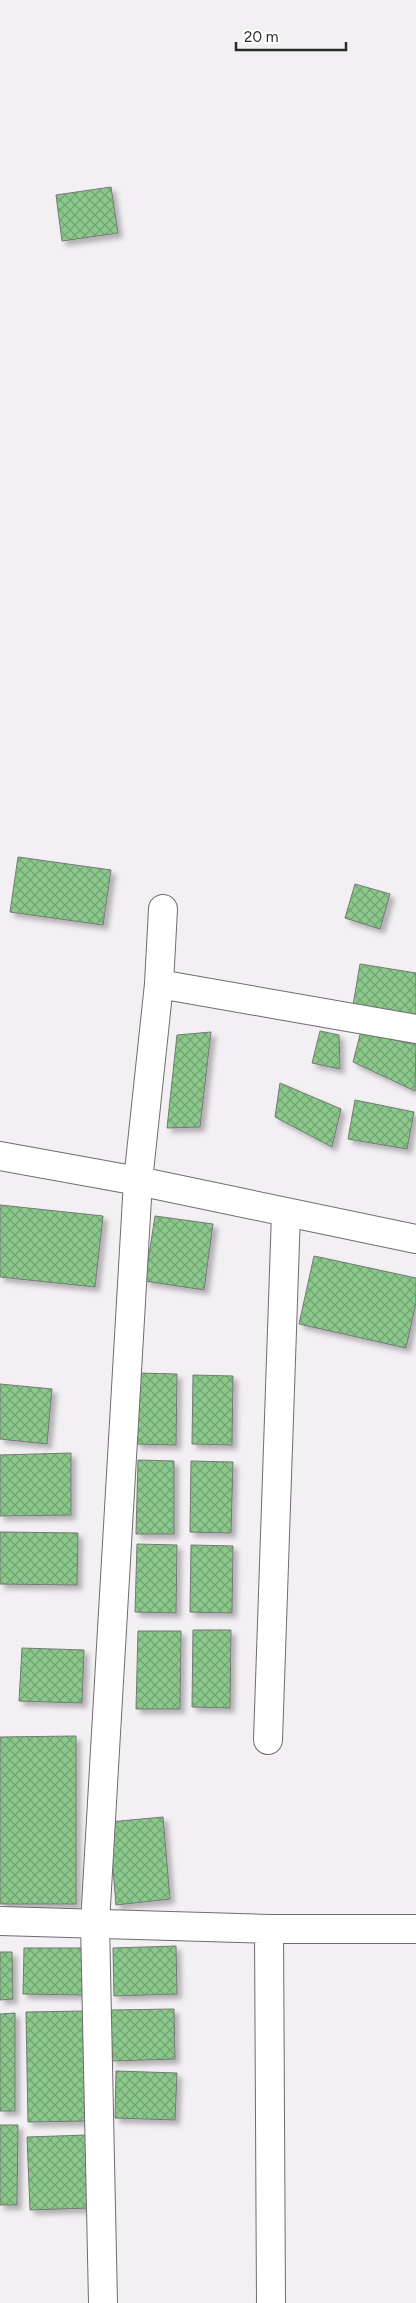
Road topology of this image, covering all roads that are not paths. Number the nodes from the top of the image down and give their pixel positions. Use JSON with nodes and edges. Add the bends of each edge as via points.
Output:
{"nodes":[{"id":1,"x":163,"y":909,"type":"dead end"},
{"id":2,"x":159,"y":984,"type":"junction"},
{"id":3,"x":416,"y":1029,"type":"edge"},
{"id":4,"x":0,"y":1156,"type":"edge"},
{"id":5,"x":138,"y":1181,"type":"junction"},
{"id":6,"x":286,"y":1213,"type":"junction"},
{"id":7,"x":416,"y":1239,"type":"edge"},
{"id":8,"x":268,"y":1740,"type":"dead end"},
{"id":9,"x":0,"y":1920,"type":"edge"},
{"id":10,"x":95,"y":1923,"type":"junction"},
{"id":11,"x":269,"y":1929,"type":"junction"},
{"id":12,"x":416,"y":1929,"type":"edge"},
{"id":13,"x":103,"y":2303,"type":"edge"},
{"id":14,"x":271,"y":2303,"type":"edge"}],
"edges":[{"from":1,"to":2,"type":"street"},
{"from":2,"to":3,"type":"street"},
{"from":2,"to":5,"type":"street"},
{"from":4,"to":5,"type":"street"},
{"from":5,"to":6,"type":"street"},
{"from":5,"to":10,"type":"street"},
{"from":6,"to":7,"type":"street"},
{"from":6,"to":8,"type":"street"},
{"from":9,"to":10,"type":"street"},
{"from":10,"to":11,"type":"street"},
{"from":10,"to":13,"type":"street"},
{"from":11,"to":12,"type":"street"},
{"from":11,"to":14,"type":"street"}]}
